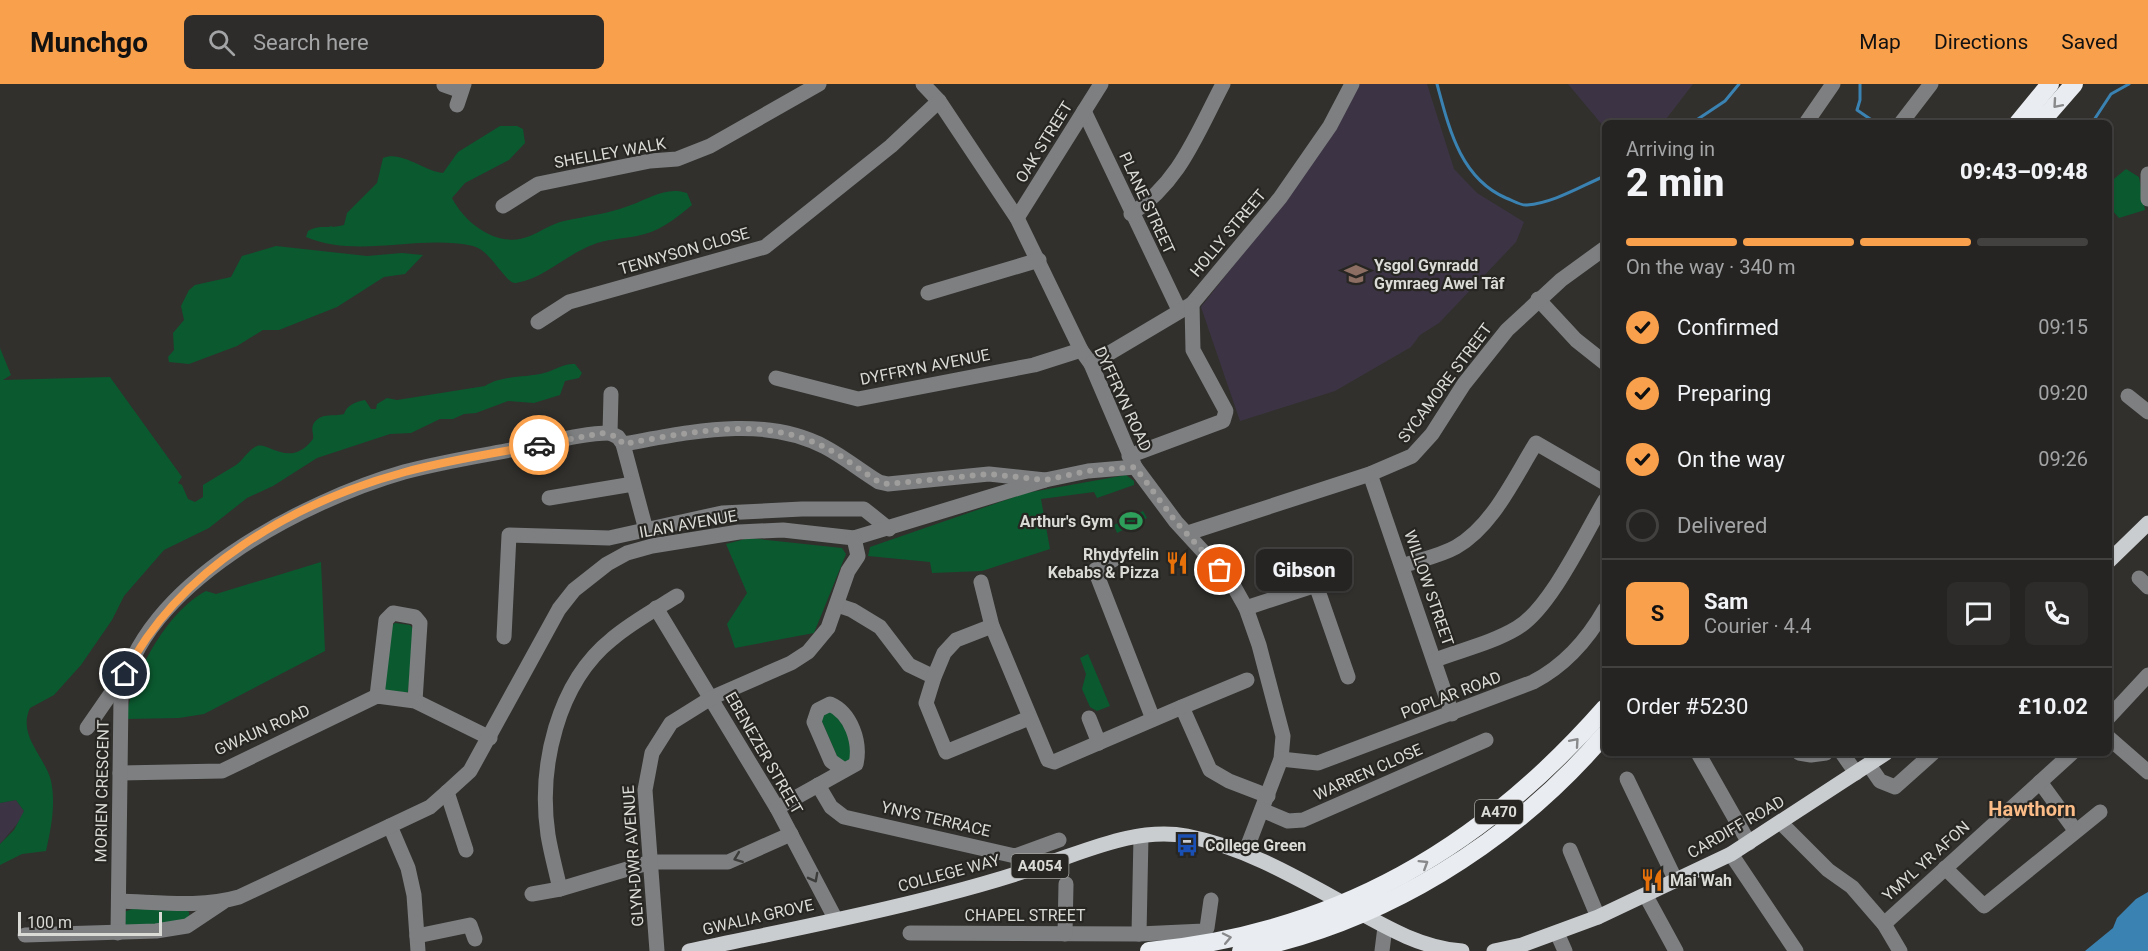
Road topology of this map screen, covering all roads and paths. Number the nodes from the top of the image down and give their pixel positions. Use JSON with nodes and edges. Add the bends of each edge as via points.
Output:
{"nodes":[{"id":1,"x":819,"y":84,"type":"edge"},
{"id":2,"x":923,"y":84,"type":"edge"},
{"id":3,"x":1101,"y":84,"type":"edge"},
{"id":4,"x":1223,"y":84,"type":"edge"},
{"id":5,"x":1352,"y":84,"type":"edge"},
{"id":6,"x":1833,"y":84,"type":"edge"},
{"id":7,"x":1931,"y":84,"type":"edge"},
{"id":8,"x":2050,"y":84,"type":"edge"},
{"id":9,"x":2074,"y":84,"type":"edge"},
{"id":10,"x":444,"y":85,"type":"edge"},
{"id":11,"x":461,"y":93,"type":"edge"},
{"id":12,"x":939,"y":101,"type":"junction"},
{"id":13,"x":1084,"y":111,"type":"junction"},
{"id":14,"x":1808,"y":120,"type":"edge"},
{"id":15,"x":1903,"y":120,"type":"edge"},
{"id":16,"x":2020,"y":120,"type":"edge"},
{"id":17,"x":2043,"y":120,"type":"edge"},
{"id":18,"x":2148,"y":175,"type":"edge"},
{"id":19,"x":2148,"y":200,"type":"edge"},
{"id":20,"x":503,"y":206,"type":"dead end"},
{"id":21,"x":1131,"y":214,"type":"junction"},
{"id":22,"x":1017,"y":218,"type":"junction"},
{"id":23,"x":1602,"y":250,"type":"edge"},
{"id":24,"x":1039,"y":260,"type":"junction"},
{"id":25,"x":928,"y":293,"type":"dead end"},
{"id":26,"x":1538,"y":299,"type":"junction"},
{"id":27,"x":1185,"y":307,"type":"junction"},
{"id":28,"x":538,"y":322,"type":"dead end"},
{"id":29,"x":1081,"y":350,"type":"junction"},
{"id":30,"x":1602,"y":361,"type":"edge"},
{"id":31,"x":1091,"y":364,"type":"junction"},
{"id":32,"x":776,"y":378,"type":"dead end"},
{"id":33,"x":612,"y":394,"type":"dead end"},
{"id":34,"x":2128,"y":396,"type":"dead end"},
{"id":35,"x":2148,"y":412,"type":"edge"},
{"id":36,"x":610,"y":433,"type":"junction"},
{"id":37,"x":623,"y":444,"type":"junction"},
{"id":38,"x":1132,"y":461,"type":"junction"},
{"id":39,"x":1370,"y":474,"type":"junction"},
{"id":40,"x":1045,"y":480,"type":"junction"},
{"id":41,"x":1602,"y":481,"type":"edge"},
{"id":42,"x":633,"y":484,"type":"junction"},
{"id":43,"x":549,"y":498,"type":"dead end"},
{"id":44,"x":1602,"y":505,"type":"edge"},
{"id":45,"x":2148,"y":523,"type":"edge"},
{"id":46,"x":889,"y":529,"type":"junction"},
{"id":47,"x":645,"y":530,"type":"junction"},
{"id":48,"x":1188,"y":533,"type":"junction"},
{"id":49,"x":854,"y":538,"type":"junction"},
{"id":50,"x":2112,"y":558,"type":"edge"},
{"id":51,"x":1113,"y":560,"type":"dead end"},
{"id":52,"x":1402,"y":566,"type":"junction"},
{"id":53,"x":981,"y":582,"type":"dead end"},
{"id":54,"x":677,"y":596,"type":"dead end"},
{"id":55,"x":837,"y":605,"type":"junction"},
{"id":56,"x":656,"y":608,"type":"junction"},
{"id":57,"x":1246,"y":608,"type":"junction"},
{"id":58,"x":1602,"y":613,"type":"edge"},
{"id":59,"x":992,"y":626,"type":"junction"},
{"id":60,"x":504,"y":637,"type":"dead end"},
{"id":61,"x":1435,"y":660,"type":"junction"},
{"id":62,"x":125,"y":674,"type":"junction"},
{"id":63,"x":933,"y":677,"type":"junction"},
{"id":64,"x":1348,"y":677,"type":"dead end"},
{"id":65,"x":2148,"y":677,"type":"edge"},
{"id":66,"x":1247,"y":680,"type":"dead end"},
{"id":67,"x":377,"y":696,"type":"junction"},
{"id":68,"x":711,"y":698,"type":"junction"},
{"id":69,"x":415,"y":700,"type":"junction"},
{"id":70,"x":1182,"y":707,"type":"junction"},
{"id":71,"x":1602,"y":711,"type":"edge"},
{"id":72,"x":1452,"y":714,"type":"junction"},
{"id":73,"x":2112,"y":714,"type":"edge"},
{"id":74,"x":1029,"y":718,"type":"junction"},
{"id":75,"x":1089,"y":718,"type":"dead end"},
{"id":76,"x":1153,"y":719,"type":"junction"},
{"id":77,"x":87,"y":728,"type":"dead end"},
{"id":78,"x":1602,"y":737,"type":"edge"},
{"id":79,"x":490,"y":738,"type":"junction"},
{"id":80,"x":1486,"y":740,"type":"dead end"},
{"id":81,"x":2112,"y":741,"type":"edge"},
{"id":82,"x":1099,"y":743,"type":"junction"},
{"id":83,"x":1700,"y":756,"type":"edge"},
{"id":84,"x":1846,"y":756,"type":"edge"},
{"id":85,"x":1882,"y":756,"type":"edge"},
{"id":86,"x":1930,"y":756,"type":"edge"},
{"id":87,"x":2069,"y":756,"type":"edge"},
{"id":88,"x":1281,"y":759,"type":"junction"},
{"id":89,"x":1863,"y":769,"type":"junction"},
{"id":90,"x":844,"y":770,"type":"dead end"},
{"id":91,"x":2148,"y":772,"type":"edge"},
{"id":92,"x":120,"y":773,"type":"junction"},
{"id":93,"x":1628,"y":779,"type":"dead end"},
{"id":94,"x":2040,"y":782,"type":"junction"},
{"id":95,"x":819,"y":785,"type":"junction"},
{"id":96,"x":447,"y":792,"type":"junction"},
{"id":97,"x":1265,"y":803,"type":"junction"},
{"id":98,"x":777,"y":808,"type":"junction"},
{"id":99,"x":2100,"y":812,"type":"dead end"},
{"id":100,"x":1781,"y":823,"type":"junction"},
{"id":101,"x":390,"y":826,"type":"junction"},
{"id":102,"x":2074,"y":830,"type":"junction"},
{"id":103,"x":791,"y":834,"type":"junction"},
{"id":104,"x":1141,"y":836,"type":"junction"},
{"id":105,"x":1059,"y":840,"type":"dead end"},
{"id":106,"x":1749,"y":843,"type":"junction"},
{"id":107,"x":466,"y":850,"type":"dead end"},
{"id":108,"x":1570,"y":850,"type":"dead end"},
{"id":109,"x":1245,"y":853,"type":"junction"},
{"id":110,"x":1731,"y":854,"type":"junction"},
{"id":111,"x":651,"y":862,"type":"junction"},
{"id":112,"x":1945,"y":868,"type":"junction"},
{"id":113,"x":1676,"y":881,"type":"junction"},
{"id":114,"x":1066,"y":885,"type":"dead end"},
{"id":115,"x":560,"y":889,"type":"junction"},
{"id":116,"x":532,"y":894,"type":"dead end"},
{"id":117,"x":1646,"y":896,"type":"junction"},
{"id":118,"x":1378,"y":897,"type":"junction"},
{"id":119,"x":1211,"y":900,"type":"dead end"},
{"id":120,"x":119,"y":901,"type":"junction"},
{"id":121,"x":223,"y":902,"type":"junction"},
{"id":122,"x":1598,"y":916,"type":"junction"},
{"id":123,"x":835,"y":918,"type":"junction"},
{"id":124,"x":1884,"y":924,"type":"junction"},
{"id":125,"x":1385,"y":927,"type":"junction"},
{"id":126,"x":118,"y":933,"type":"junction"},
{"id":127,"x":910,"y":933,"type":"dead end"},
{"id":128,"x":1557,"y":933,"type":"junction"},
{"id":129,"x":1065,"y":934,"type":"junction"},
{"id":130,"x":1139,"y":934,"type":"junction"},
{"id":131,"x":25,"y":935,"type":"dead end"},
{"id":132,"x":475,"y":939,"type":"dead end"},
{"id":133,"x":418,"y":943,"type":"edge"},
{"id":134,"x":657,"y":951,"type":"edge"},
{"id":135,"x":689,"y":951,"type":"edge"},
{"id":136,"x":1149,"y":951,"type":"edge"},
{"id":137,"x":1241,"y":951,"type":"edge"},
{"id":138,"x":1382,"y":951,"type":"edge"},
{"id":139,"x":1462,"y":951,"type":"edge"},
{"id":140,"x":1494,"y":951,"type":"edge"},
{"id":141,"x":1565,"y":951,"type":"edge"},
{"id":142,"x":1676,"y":951,"type":"edge"},
{"id":143,"x":1796,"y":951,"type":"edge"},
{"id":144,"x":1900,"y":951,"type":"edge"}],
"edges":[{"from":1,"to":20,"type":"street","name":"SHELLEY WALK","via":[[711,146],[667,162],[650,161],[538,184]]},
{"from":2,"to":12,"type":"street","name":"DYFFRYN ROAD"},
{"from":3,"to":13,"type":"street","name":"OAK STREET"},
{"from":4,"to":21,"type":"street","via":[[1174,176]]},
{"from":5,"to":27,"type":"street","name":"HOLLY STREET","via":[[1330,126],[1281,198]]},
{"from":6,"to":14,"type":"street"},
{"from":7,"to":15,"type":"street"},
{"from":8,"to":16,"type":"highway"},
{"from":9,"to":17,"type":"highway","one_way":true},
{"from":10,"to":11,"type":"street"},
{"from":12,"to":22,"type":"street","name":"DYFFRYN ROAD"},
{"from":12,"to":28,"type":"street","name":"TENNYSON CLOSE","via":[[891,146],[765,247],[568,302]]},
{"from":13,"to":21,"type":"street","name":"PLANE STREET"},
{"from":13,"to":22,"type":"street","name":"OAK STREET"},
{"from":18,"to":19,"type":"street"},
{"from":21,"to":27,"type":"street","name":"PLANE STREET"},
{"from":22,"to":24,"type":"street","name":"DYFFRYN ROAD"},
{"from":23,"to":26,"type":"street","name":"SYCAMORE STREET"},
{"from":24,"to":25,"type":"street"},
{"from":24,"to":29,"type":"street","name":"DYFFRYN ROAD"},
{"from":26,"to":30,"type":"street","via":[[1576,340]]},
{"from":26,"to":39,"type":"street","name":"SYCAMORE STREET","via":[[1488,353],[1422,447],[1401,463]]},
{"from":27,"to":31,"type":"street","name":"HOLLY STREET"},
{"from":27,"to":38,"type":"street","via":[[1193,350],[1226,411],[1223,421]]},
{"from":29,"to":31,"type":"street","name":"DYFFRYN ROAD"},
{"from":29,"to":32,"type":"street","name":"DYFFRYN AVENUE","via":[[1034,365],[858,399]]},
{"from":31,"to":38,"type":"street","name":"DYFFRYN ROAD"},
{"from":33,"to":36,"type":"street"},
{"from":34,"to":35,"type":"street"},
{"from":36,"to":37,"type":"street"},
{"from":36,"to":62,"type":"street","name":"MORIEN CRESCENT","via":[[405,472],[310,507],[204,574],[150,631]]},
{"from":37,"to":40,"type":"street","via":[[705,430],[756,430],[825,447],[888,484],[989,474]]},
{"from":37,"to":42,"type":"street"},
{"from":38,"to":40,"type":"street"},
{"from":38,"to":48,"type":"street","name":"DYFFRYN ROAD"},
{"from":39,"to":48,"type":"street","name":"SYCAMORE STREET"},
{"from":39,"to":52,"type":"street","name":"WILLOW STREET"},
{"from":40,"to":46,"type":"street","name":"ILAN AVENUE"},
{"from":41,"to":52,"type":"street","via":[[1536,443],[1498,504],[1473,534],[1455,547]]},
{"from":42,"to":43,"type":"street"},
{"from":42,"to":47,"type":"street"},
{"from":44,"to":61,"type":"street","via":[[1548,596],[1530,618],[1501,636]]},
{"from":45,"to":50,"type":"main road"},
{"from":46,"to":47,"type":"street","via":[[864,509],[854,509],[722,513]]},
{"from":46,"to":49,"type":"street","name":"ILAN AVENUE"},
{"from":47,"to":60,"type":"street","via":[[609,538],[509,535]]},
{"from":48,"to":57,"type":"street","name":"DYFFRYN ROAD","via":[[1232,583]]},
{"from":49,"to":55,"type":"street","name":"GLYN-DWR AVENUE","via":[[858,556],[848,571]]},
{"from":49,"to":79,"type":"street","name":"ILAN AVENUE","via":[[783,530],[739,532],[627,553],[574,590],[559,609]]},
{"from":51,"to":76,"type":"street","via":[[1095,570]]},
{"from":52,"to":61,"type":"street","name":"WILLOW STREET"},
{"from":53,"to":59,"type":"street"},
{"from":54,"to":56,"type":"street"},
{"from":55,"to":63,"type":"street","via":[[880,627],[909,665]]},
{"from":55,"to":68,"type":"street","name":"GLYN-DWR AVENUE","via":[[828,628],[808,652]]},
{"from":56,"to":68,"type":"street","name":"EBENEZER STREET"},
{"from":56,"to":115,"type":"street","via":[[612,639],[587,664],[564,700],[547,774],[548,834]]},
{"from":57,"to":64,"type":"street","via":[[1316,585]]},
{"from":57,"to":88,"type":"street","name":"DYFFRYN ROAD","via":[[1276,702],[1282,736]]},
{"from":58,"to":72,"type":"street","name":"POPLAR ROAD","via":[[1577,648],[1552,672]]},
{"from":59,"to":63,"type":"street","via":[[956,640],[944,653]]},
{"from":59,"to":74,"type":"street"},
{"from":61,"to":72,"type":"street","name":"WILLOW STREET"},
{"from":62,"to":77,"type":"street"},
{"from":62,"to":92,"type":"street","name":"MORIEN CRESCENT"},
{"from":63,"to":74,"type":"street","via":[[926,703],[946,752]]},
{"from":65,"to":73,"type":"street"},
{"from":66,"to":70,"type":"street"},
{"from":67,"to":69,"type":"street"},
{"from":67,"to":69,"type":"street","via":[[386,620],[393,613],[415,617],[420,623]]},
{"from":67,"to":92,"type":"street","name":"GWAUN ROAD","via":[[222,771]]},
{"from":68,"to":98,"type":"street","name":"EBENEZER STREET"},
{"from":68,"to":111,"type":"street","name":"GLYN-DWR AVENUE","via":[[671,723],[652,753],[645,790]]},
{"from":69,"to":79,"type":"street"},
{"from":70,"to":76,"type":"street"},
{"from":70,"to":97,"type":"street","name":"WARREN CLOSE","via":[[1210,770]]},
{"from":118,"to":71,"type":"highway","number":"A470","one_way":true,"via":[[1509,804],[1569,749]]},
{"from":72,"to":88,"type":"street","name":"POPLAR ROAD","via":[[1318,763]]},
{"from":74,"to":82,"type":"street","via":[[1048,760],[1054,762]]},
{"from":75,"to":82,"type":"street"},
{"from":76,"to":82,"type":"street"},
{"from":78,"to":118,"type":"highway","number":"A470","via":[[1520,818],[1471,854]]},
{"from":79,"to":96,"type":"street","name":"ILAN AVENUE","via":[[470,771]]},
{"from":80,"to":97,"type":"street","name":"WARREN CLOSE","via":[[1303,820],[1288,821]]},
{"from":81,"to":91,"type":"street"},
{"from":83,"to":106,"type":"street"},
{"from":84,"to":89,"type":"street"},
{"from":85,"to":89,"type":"main road","name":"CARDIFF ROAD"},
{"from":86,"to":89,"type":"street","via":[[1894,787]]},
{"from":87,"to":94,"type":"street","name":"YMYL YR AFON"},
{"from":88,"to":97,"type":"street","name":"DYFFRYN ROAD"},
{"from":89,"to":100,"type":"main road","name":"CARDIFF ROAD"},
{"from":90,"to":95,"type":"street"},
{"from":92,"to":120,"type":"street","name":"MORIEN CRESCENT"},
{"from":93,"to":113,"type":"street"},
{"from":94,"to":102,"type":"street"},
{"from":94,"to":112,"type":"street","name":"YMYL YR AFON"},
{"from":95,"to":98,"type":"street"},
{"from":95,"to":105,"type":"street","name":"YNYS TERRACE","via":[[837,813],[1015,856]]},
{"from":96,"to":101,"type":"street","name":"ILAN AVENUE","via":[[430,807]]},
{"from":96,"to":107,"type":"street"},
{"from":97,"to":109,"type":"street","name":"DYFFRYN ROAD"},
{"from":98,"to":103,"type":"street","name":"EBENEZER STREET"},
{"from":99,"to":102,"type":"street"},
{"from":100,"to":106,"type":"main road","name":"CARDIFF ROAD"},
{"from":100,"to":124,"type":"street","via":[[1828,870],[1852,887]]},
{"from":101,"to":121,"type":"street","name":"ILAN AVENUE"},
{"from":101,"to":133,"type":"street","via":[[408,868]]},
{"from":102,"to":112,"type":"street","via":[[1984,906]]},
{"from":103,"to":111,"type":"street","one_way":true,"via":[[728,862]]},
{"from":103,"to":123,"type":"street","name":"EBENEZER STREET","one_way":true},
{"from":104,"to":109,"type":"main road","name":"COLLEGE WAY","number":"A4054","via":[[1184,836]]},
{"from":104,"to":123,"type":"main road","name":"COLLEGE WAY","number":"A4054","via":[[1087,848],[949,893]]},
{"from":104,"to":130,"type":"street"},
{"from":106,"to":110,"type":"main road","name":"CARDIFF ROAD"},
{"from":108,"to":122,"type":"street"},
{"from":109,"to":125,"type":"main road","number":"A4054"},
{"from":110,"to":113,"type":"main road","name":"CARDIFF ROAD"},
{"from":110,"to":143,"type":"street"},
{"from":111,"to":115,"type":"street"},
{"from":111,"to":134,"type":"street","name":"GLYN-DWR AVENUE"},
{"from":112,"to":124,"type":"street","name":"YMYL YR AFON"},
{"from":113,"to":117,"type":"main road","name":"CARDIFF ROAD"},
{"from":114,"to":129,"type":"street"},
{"from":115,"to":116,"type":"street"},
{"from":117,"to":122,"type":"main road","name":"CARDIFF ROAD"},
{"from":117,"to":142,"type":"street"},
{"from":136,"to":118,"type":"highway","number":"A470","one_way":true,"via":[[1183,948],[1266,930]]},
{"from":118,"to":137,"type":"highway","number":"A470","via":[[1325,930]]},
{"from":119,"to":130,"type":"street","name":"CHAPEL STREET","via":[[1204,931]]},
{"from":120,"to":121,"type":"street"},
{"from":120,"to":126,"type":"street","name":"MORIEN CRESCENT"},
{"from":121,"to":126,"type":"street","via":[[187,926]]},
{"from":122,"to":128,"type":"main road","name":"CARDIFF ROAD"},
{"from":123,"to":135,"type":"main road","name":"GWALIA GROVE","number":"A4054"},
{"from":124,"to":144,"type":"street"},
{"from":125,"to":138,"type":"street"},
{"from":125,"to":139,"type":"main road","number":"A4054","via":[[1432,946]]},
{"from":126,"to":131,"type":"street"},
{"from":127,"to":129,"type":"street","name":"CHAPEL STREET"},
{"from":128,"to":140,"type":"main road","name":"CARDIFF ROAD"},
{"from":128,"to":141,"type":"street"},
{"from":129,"to":130,"type":"street","name":"CHAPEL STREET"},
{"from":132,"to":133,"type":"street","via":[[470,925]]}]}
